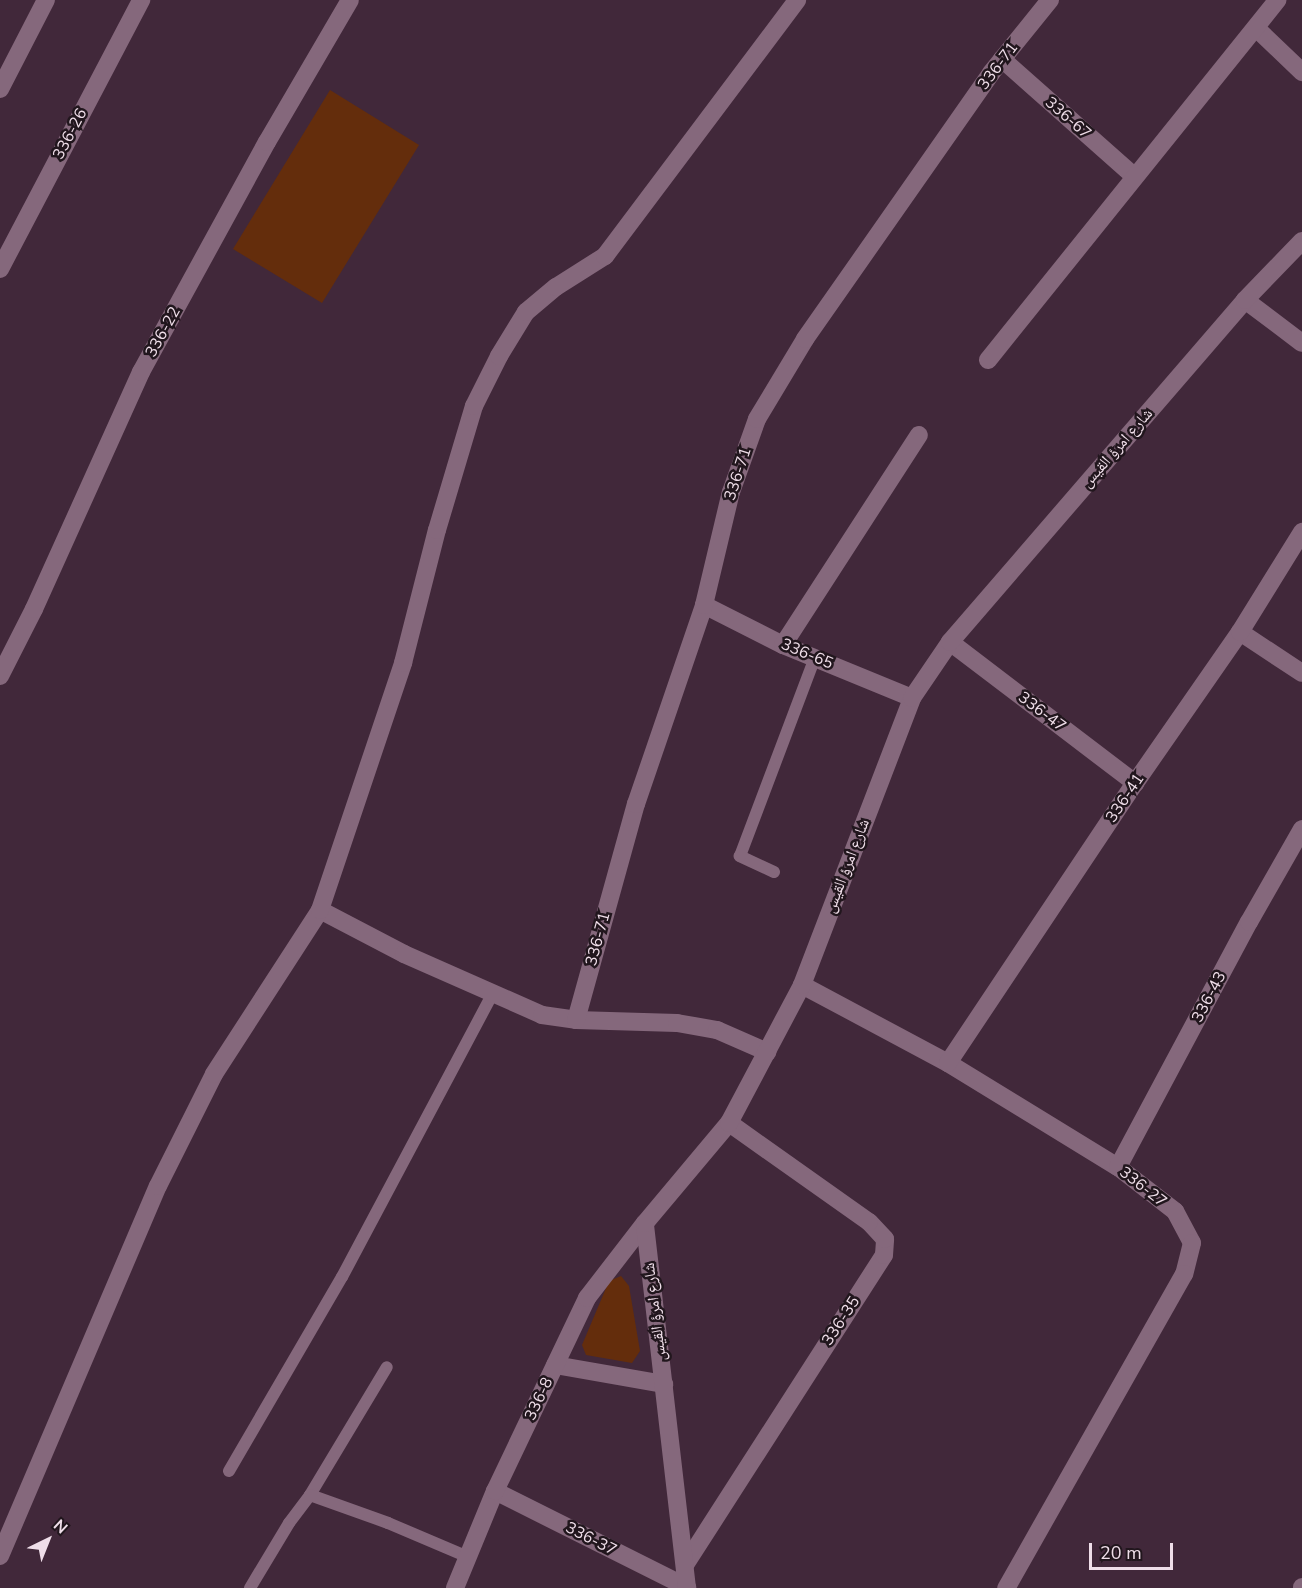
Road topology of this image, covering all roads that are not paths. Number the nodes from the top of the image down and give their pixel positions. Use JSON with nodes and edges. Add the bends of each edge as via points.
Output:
{"nodes":[{"id":1,"x":46,"y":0,"type":"edge"},
{"id":2,"x":141,"y":0,"type":"edge"},
{"id":3,"x":350,"y":0,"type":"edge"},
{"id":4,"x":797,"y":0,"type":"edge"},
{"id":5,"x":1050,"y":0,"type":"edge"},
{"id":6,"x":1276,"y":0,"type":"edge"},
{"id":7,"x":1256,"y":28,"type":"junction"},
{"id":8,"x":1002,"y":59,"type":"junction"},
{"id":9,"x":1302,"y":72,"type":"edge"},
{"id":10,"x":0,"y":88,"type":"edge"},
{"id":11,"x":1134,"y":176,"type":"junction"},
{"id":12,"x":1302,"y":241,"type":"edge"},
{"id":13,"x":0,"y":269,"type":"edge"},
{"id":14,"x":1245,"y":300,"type":"junction"},
{"id":15,"x":1302,"y":343,"type":"edge"},
{"id":16,"x":988,"y":360,"type":"dead end"},
{"id":17,"x":920,"y":435,"type":"dead end"},
{"id":18,"x":1302,"y":532,"type":"edge"},
{"id":19,"x":704,"y":605,"type":"junction"},
{"id":20,"x":1240,"y":632,"type":"junction"},
{"id":21,"x":950,"y":642,"type":"junction"},
{"id":22,"x":783,"y":645,"type":"junction"},
{"id":23,"x":815,"y":658,"type":"junction"},
{"id":24,"x":1302,"y":673,"type":"edge"},
{"id":25,"x":0,"y":676,"type":"edge"},
{"id":26,"x":912,"y":698,"type":"junction"},
{"id":27,"x":1135,"y":783,"type":"junction"},
{"id":28,"x":1302,"y":829,"type":"edge"},
{"id":29,"x":774,"y":872,"type":"dead end"},
{"id":30,"x":320,"y":910,"type":"junction"},
{"id":31,"x":802,"y":985,"type":"junction"},
{"id":32,"x":493,"y":993,"type":"junction"},
{"id":33,"x":576,"y":1020,"type":"junction"},
{"id":34,"x":767,"y":1052,"type":"junction"},
{"id":35,"x":948,"y":1063,"type":"junction"},
{"id":36,"x":729,"y":1123,"type":"junction"},
{"id":37,"x":1118,"y":1167,"type":"junction"},
{"id":38,"x":645,"y":1223,"type":"junction"},
{"id":39,"x":555,"y":1365,"type":"junction"},
{"id":40,"x":387,"y":1368,"type":"dead end"},
{"id":41,"x":664,"y":1384,"type":"junction"},
{"id":42,"x":229,"y":1471,"type":"dead end"},
{"id":43,"x":495,"y":1491,"type":"junction"},
{"id":44,"x":310,"y":1495,"type":"junction"},
{"id":45,"x":0,"y":1556,"type":"edge"},
{"id":46,"x":468,"y":1557,"type":"junction"},
{"id":47,"x":685,"y":1565,"type":"junction"},
{"id":48,"x":250,"y":1588,"type":"edge"},
{"id":49,"x":455,"y":1588,"type":"edge"},
{"id":50,"x":687,"y":1588,"type":"edge"},
{"id":51,"x":1006,"y":1588,"type":"edge"}],
"edges":[{"from":1,"to":10,"type":"street"},
{"from":2,"to":13,"type":"street","name":"336-26"},
{"from":3,"to":25,"type":"street","name":"336-22","via":[[261,152],[141,372]]},
{"from":4,"to":30,"type":"street","via":[[605,256],[556,287],[526,312],[499,356],[474,406],[403,663]]},
{"from":5,"to":8,"type":"street","name":"336-71"},
{"from":6,"to":7,"type":"street"},
{"from":7,"to":9,"type":"street"},
{"from":7,"to":11,"type":"street"},
{"from":8,"to":11,"type":"street","name":"336-67"},
{"from":8,"to":19,"type":"street","name":"336-71","via":[[806,339],[757,419],[731,492]]},
{"from":11,"to":16,"type":"street"},
{"from":12,"to":14,"type":"street","name":"شارع امرؤ القيس"},
{"from":14,"to":15,"type":"street"},
{"from":14,"to":21,"type":"street","name":"شارع امرؤ القيس"},
{"from":17,"to":22,"type":"street"},
{"from":18,"to":20,"type":"street","name":"336-41"},
{"from":19,"to":22,"type":"street","name":"336-65"},
{"from":19,"to":33,"type":"street","name":"336-71","via":[[636,804]]},
{"from":20,"to":24,"type":"street"},
{"from":20,"to":27,"type":"street","name":"336-41"},
{"from":21,"to":26,"type":"street","name":"شارع امرؤ القيس"},
{"from":21,"to":27,"type":"street","name":"336-47"},
{"from":22,"to":23,"type":"street","name":"336-65"},
{"from":23,"to":26,"type":"street","name":"336-65"},
{"from":23,"to":29,"type":"lane","via":[[740,856]]},
{"from":26,"to":31,"type":"street","name":"شارع امرؤ القيس"},
{"from":27,"to":35,"type":"street","name":"336-41"},
{"from":28,"to":37,"type":"street","name":"336-43"},
{"from":30,"to":32,"type":"street","via":[[404,954]]},
{"from":30,"to":45,"type":"street","via":[[214,1074],[158,1186]]},
{"from":31,"to":34,"type":"street","name":"شارع امرؤ القيس"},
{"from":31,"to":35,"type":"street","name":"336-27"},
{"from":32,"to":33,"type":"street","via":[[542,1015]]},
{"from":32,"to":42,"type":"lane","via":[[342,1277]]},
{"from":33,"to":34,"type":"street","via":[[677,1023],[717,1030]]},
{"from":34,"to":36,"type":"street","name":"شارع امرؤ القيس"},
{"from":35,"to":37,"type":"street","name":"336-27"},
{"from":36,"to":38,"type":"street","name":"شارع امرؤ القيس"},
{"from":36,"to":47,"type":"street","name":"336-35","via":[[870,1222],[885,1239],[884,1255]]},
{"from":37,"to":51,"type":"street","name":"336-27","via":[[1174,1211],[1192,1243],[1184,1274]]},
{"from":38,"to":39,"type":"street","name":"336-8","via":[[587,1298]]},
{"from":38,"to":41,"type":"street","name":"شارع امرؤ القيس"},
{"from":39,"to":41,"type":"street"},
{"from":39,"to":43,"type":"street","name":"336-8"},
{"from":40,"to":44,"type":"lane"},
{"from":41,"to":47,"type":"street","name":"شارع امرؤ القيس"},
{"from":43,"to":46,"type":"street","name":"336-8"},
{"from":43,"to":50,"type":"street","name":"336-37"},
{"from":44,"to":46,"type":"lane"},
{"from":44,"to":48,"type":"lane"},
{"from":46,"to":49,"type":"street","name":"336-8"},
{"from":47,"to":50,"type":"street","name":"شارع امرؤ القيس"}]}
